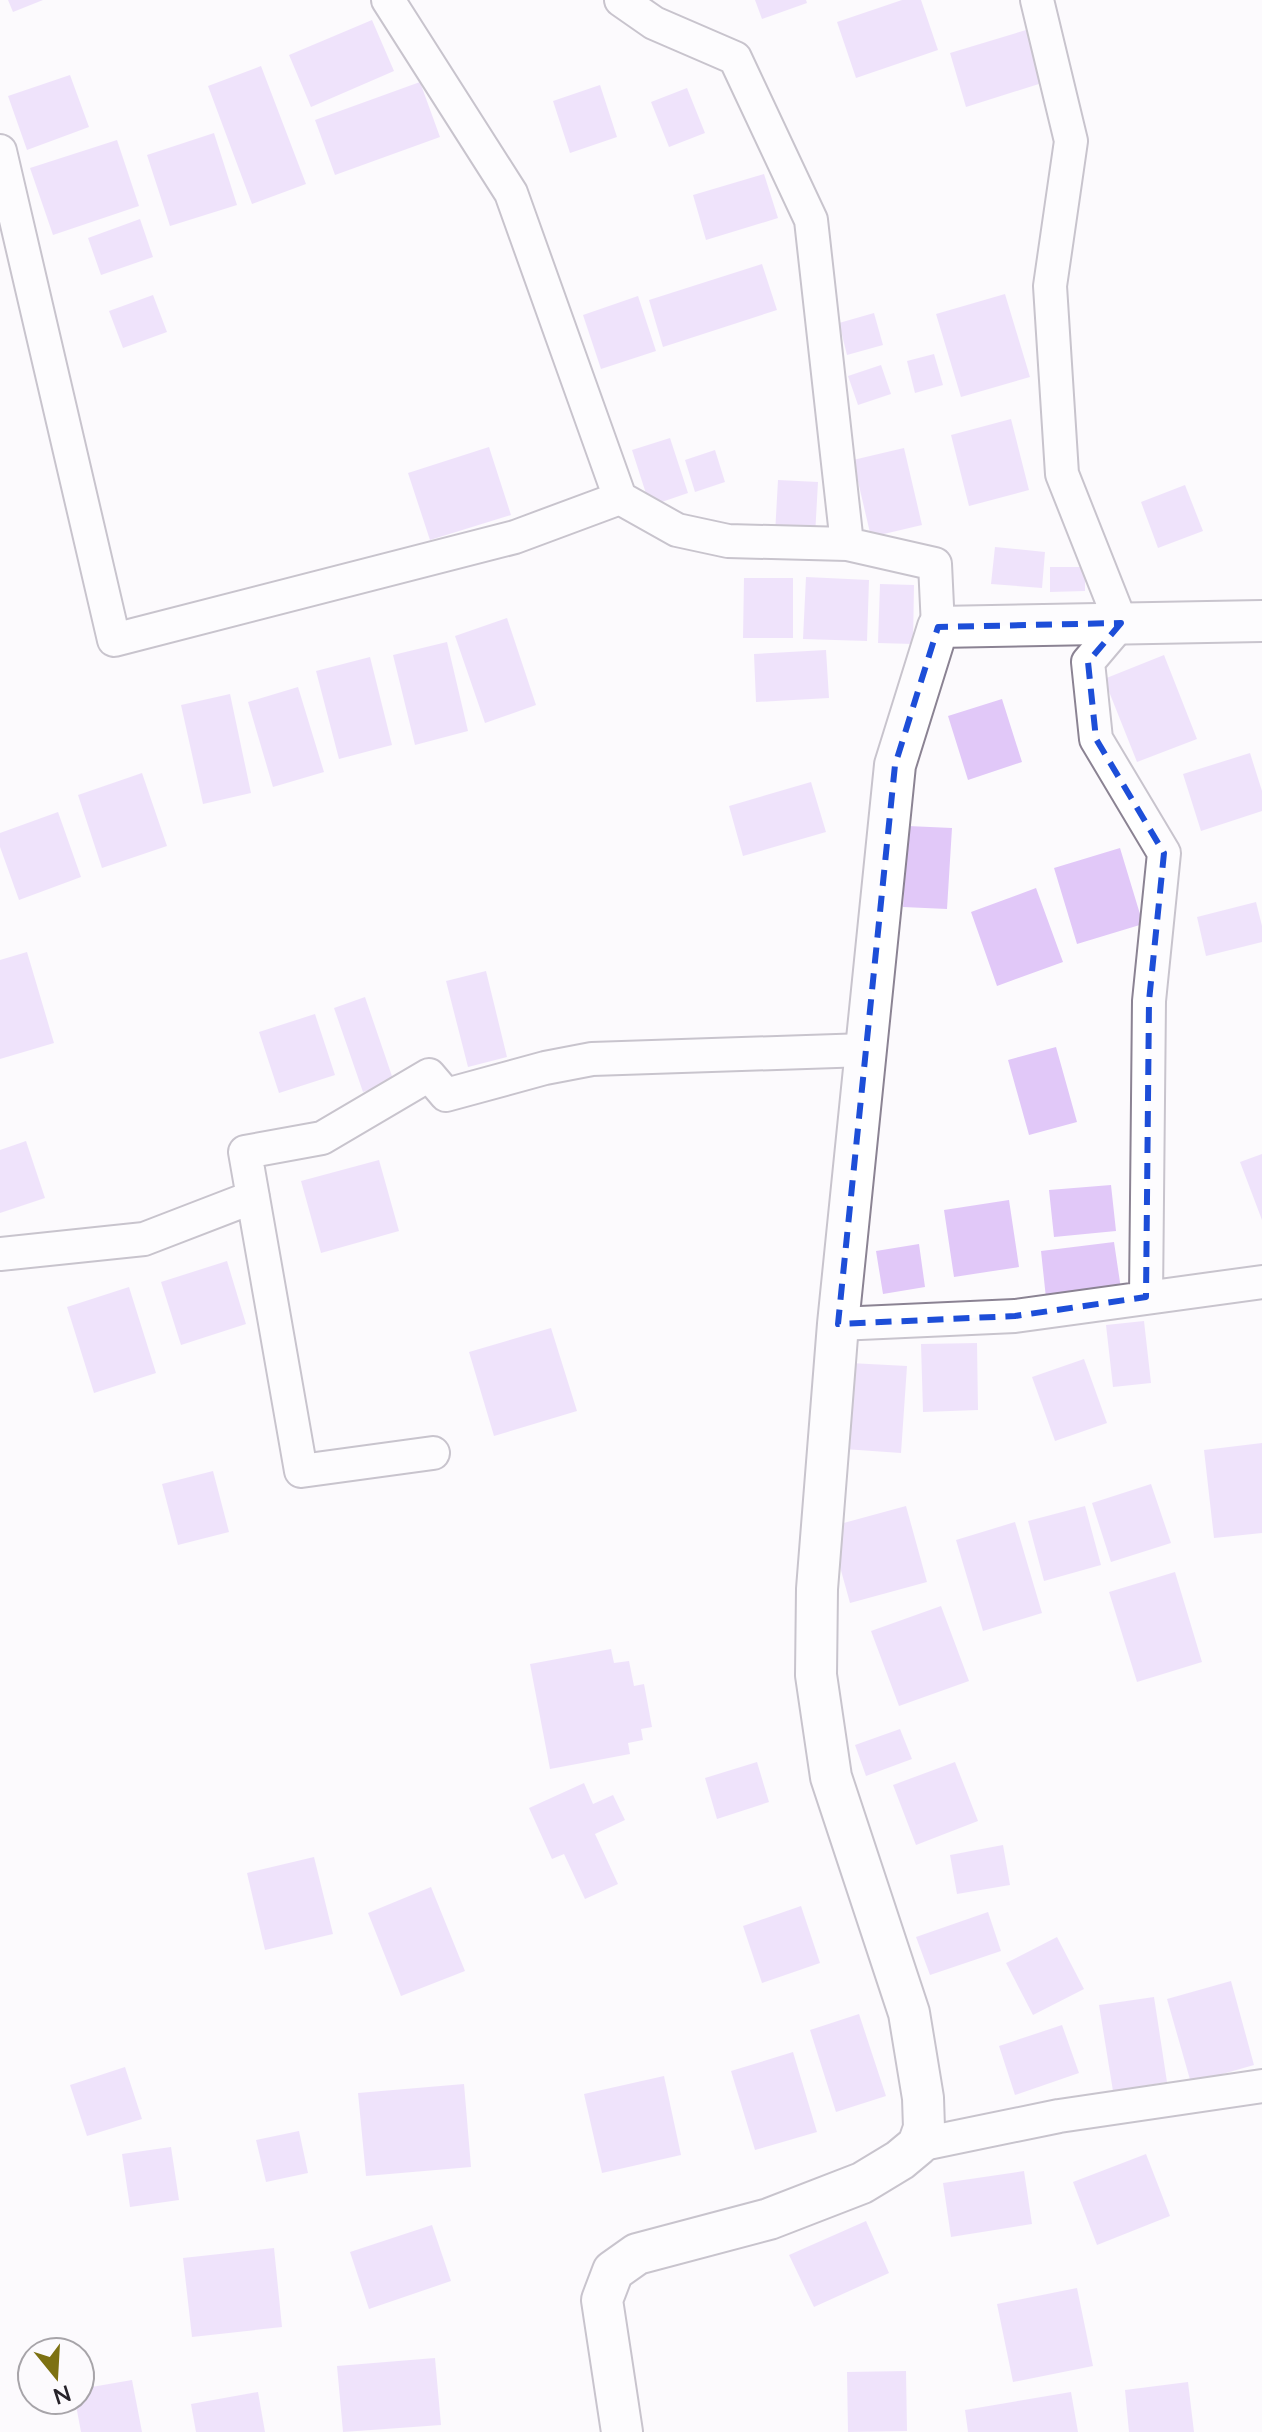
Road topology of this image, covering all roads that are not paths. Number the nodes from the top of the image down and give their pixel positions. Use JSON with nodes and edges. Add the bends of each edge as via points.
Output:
{"nodes":[{"id":1,"x":388,"y":0,"type":"edge"},
{"id":2,"x":621,"y":0,"type":"edge"},
{"id":3,"x":1037,"y":0,"type":"edge"},
{"id":4,"x":0,"y":151,"type":"edge"},
{"id":5,"x":620,"y":498,"type":"junction"},
{"id":6,"x":847,"y":544,"type":"junction"},
{"id":7,"x":1262,"y":621,"type":"edge"},
{"id":8,"x":1121,"y":623,"type":"junction"},
{"id":9,"x":938,"y":627,"type":"junction"},
{"id":10,"x":866,"y":1050,"type":"junction"},
{"id":11,"x":253,"y":1197,"type":"junction"},
{"id":12,"x":0,"y":1254,"type":"edge"},
{"id":13,"x":1262,"y":1282,"type":"edge"},
{"id":14,"x":1146,"y":1297,"type":"junction"},
{"id":15,"x":838,"y":1324,"type":"junction"},
{"id":16,"x":433,"y":1453,"type":"dead end"},
{"id":17,"x":1262,"y":2086,"type":"edge"},
{"id":18,"x":918,"y":2145,"type":"junction"},
{"id":19,"x":622,"y":2432,"type":"edge"}],
"edges":[{"from":1,"to":5,"type":"street","via":[[511,193]]},
{"from":2,"to":6,"type":"street","via":[[654,23],[735,58],[811,220]]},
{"from":3,"to":8,"type":"street","via":[[1071,141],[1050,286],[1062,474]]},
{"from":4,"to":5,"type":"street","via":[[114,640],[515,537]]},
{"from":5,"to":6,"type":"street","via":[[677,530],[728,541]]},
{"from":6,"to":9,"type":"street","via":[[935,564]]},
{"from":7,"to":8,"type":"street"},
{"from":8,"to":9,"type":"street"},
{"from":8,"to":14,"type":"street","via":[[1088,662],[1096,739],[1164,853],[1149,1001]]},
{"from":9,"to":10,"type":"street","via":[[895,765]]},
{"from":10,"to":11,"type":"street","via":[[592,1059],[446,1095],[429,1075],[322,1138],[245,1152]]},
{"from":10,"to":15,"type":"street"},
{"from":11,"to":12,"type":"street","via":[[144,1239]]},
{"from":11,"to":16,"type":"street","via":[[301,1471]]},
{"from":13,"to":14,"type":"street"},
{"from":14,"to":15,"type":"street","via":[[1015,1316]]},
{"from":15,"to":18,"type":"street","via":[[817,1589],[816,1675],[831,1777],[909,2013],[923,2098],[924,2128]]},
{"from":17,"to":18,"type":"street","via":[[1059,2116]]},
{"from":18,"to":19,"type":"street","via":[[862,2183],[769,2219],[637,2254],[613,2271],[602,2300]]}]}
